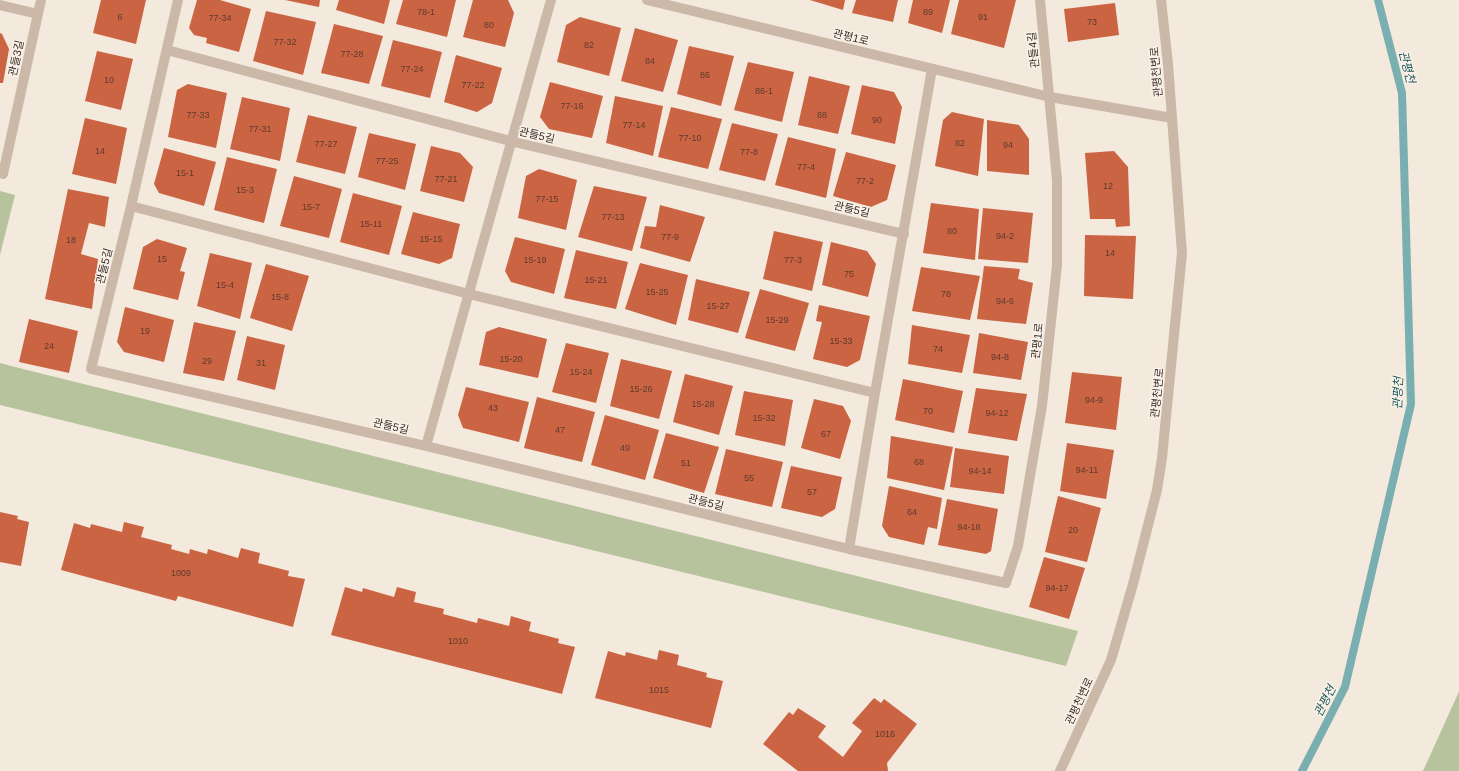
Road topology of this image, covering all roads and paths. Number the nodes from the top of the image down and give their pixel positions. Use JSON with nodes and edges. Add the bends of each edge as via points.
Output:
{"nodes":[{"id":1,"x":41,"y":0,"type":"edge"},
{"id":2,"x":178,"y":0,"type":"edge"},
{"id":3,"x":551,"y":0,"type":"edge"},
{"id":4,"x":647,"y":0,"type":"edge"},
{"id":5,"x":1040,"y":0,"type":"edge"},
{"id":6,"x":1161,"y":0,"type":"edge"},
{"id":7,"x":0,"y":5,"type":"edge"},
{"id":8,"x":38,"y":14,"type":"junction"},
{"id":9,"x":167,"y":50,"type":"junction"},
{"id":10,"x":932,"y":69,"type":"junction"},
{"id":11,"x":1050,"y":97,"type":"junction"},
{"id":12,"x":1172,"y":118,"type":"junction"},
{"id":13,"x":510,"y":141,"type":"junction"},
{"id":14,"x":0,"y":173,"type":"edge"},
{"id":15,"x":131,"y":206,"type":"junction"},
{"id":16,"x":904,"y":234,"type":"junction"},
{"id":17,"x":469,"y":294,"type":"junction"},
{"id":18,"x":875,"y":392,"type":"junction"},
{"id":19,"x":426,"y":446,"type":"junction"},
{"id":20,"x":849,"y":549,"type":"junction"},
{"id":21,"x":1006,"y":583,"type":"joint"},
{"id":22,"x":1060,"y":771,"type":"edge"}],
"edges":[{"from":1,"to":8,"type":"street","name":"관들3길"},
{"from":2,"to":9,"type":"street","name":"관들5길"},
{"from":3,"to":13,"type":"street"},
{"from":4,"to":10,"type":"street","name":"관평1로"},
{"from":5,"to":11,"type":"street","name":"관들4길"},
{"from":6,"to":12,"type":"street","name":"관평천변로"},
{"from":7,"to":8,"type":"street"},
{"from":8,"to":14,"type":"street","name":"관들3길","via":[[3,174]]},
{"from":9,"to":13,"type":"street","name":"관들5길"},
{"from":9,"to":15,"type":"street","name":"관들5길"},
{"from":10,"to":11,"type":"street","name":"관평1로"},
{"from":10,"to":16,"type":"street"},
{"from":11,"to":12,"type":"street","name":"관평1로"},
{"from":11,"to":21,"type":"street","name":"관평1로","via":[[1057,180],[1057,265],[1042,406],[1018,546]]},
{"from":12,"to":22,"type":"street","name":"관평천변로","via":[[1182,253],[1157,490],[1111,660]]},
{"from":13,"to":16,"type":"street","name":"관들5길"},
{"from":13,"to":17,"type":"street"},
{"from":15,"to":17,"type":"street"},
{"from":15,"to":19,"type":"street","name":"관들5길","via":[[91,369]]},
{"from":16,"to":18,"type":"street"},
{"from":17,"to":18,"type":"street"},
{"from":17,"to":19,"type":"street"},
{"from":18,"to":20,"type":"street"},
{"from":19,"to":20,"type":"street","name":"관들5길"},
{"from":20,"to":21,"type":"street","name":"관들5길"}]}
